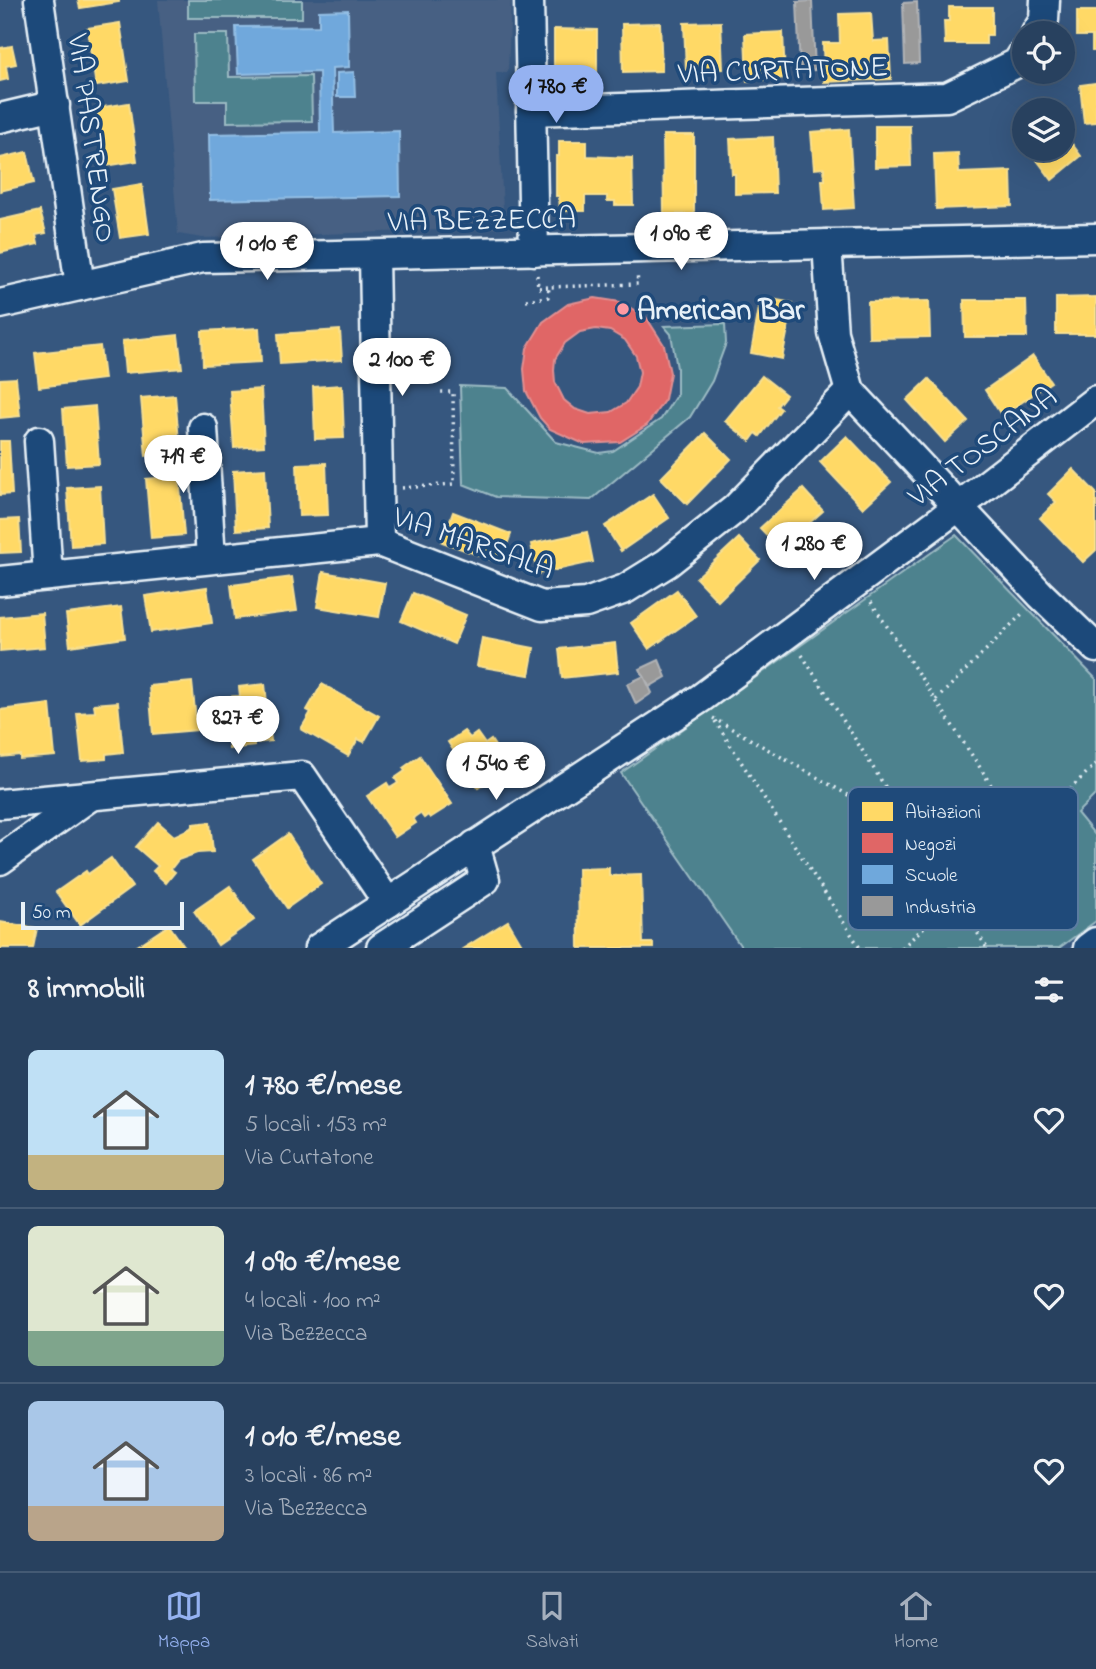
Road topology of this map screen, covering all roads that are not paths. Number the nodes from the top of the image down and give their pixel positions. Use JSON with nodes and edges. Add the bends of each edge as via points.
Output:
{"nodes":[{"id":1,"x":39,"y":0,"type":"edge"},
{"id":2,"x":529,"y":0,"type":"edge"},
{"id":3,"x":1045,"y":0,"type":"edge"},
{"id":4,"x":1043,"y":21,"type":"edge"},
{"id":5,"x":1012,"y":65,"type":"edge"},
{"id":6,"x":55,"y":105,"type":"junction"},
{"id":7,"x":531,"y":111,"type":"junction"},
{"id":8,"x":0,"y":118,"type":"edge"},
{"id":9,"x":1096,"y":238,"type":"edge"},
{"id":10,"x":827,"y":244,"type":"junction"},
{"id":11,"x":374,"y":255,"type":"junction"},
{"id":12,"x":529,"y":263,"type":"junction"},
{"id":13,"x":80,"y":286,"type":"junction"},
{"id":14,"x":0,"y":304,"type":"edge"},
{"id":15,"x":850,"y":391,"type":"junction"},
{"id":16,"x":1096,"y":400,"type":"edge"},
{"id":17,"x":203,"y":428,"type":"dead end"},
{"id":18,"x":39,"y":441,"type":"dead end"},
{"id":19,"x":958,"y":508,"type":"junction"},
{"id":20,"x":379,"y":542,"type":"junction"},
{"id":21,"x":211,"y":559,"type":"junction"},
{"id":22,"x":48,"y":576,"type":"junction"},
{"id":23,"x":0,"y":581,"type":"edge"},
{"id":24,"x":1096,"y":648,"type":"edge"},
{"id":25,"x":92,"y":795,"type":"junction"},
{"id":26,"x":0,"y":804,"type":"edge"},
{"id":27,"x":475,"y":845,"type":"junction"},
{"id":28,"x":0,"y":860,"type":"edge"},
{"id":29,"x":388,"y":903,"type":"junction"},
{"id":30,"x":319,"y":948,"type":"edge"},
{"id":31,"x":381,"y":948,"type":"edge"}],
"edges":[{"from":1,"to":6,"type":"street","name":"VIA PASTRENGO"},
{"from":2,"to":7,"type":"street"},
{"from":3,"to":4,"type":"street"},
{"from":5,"to":7,"type":"street","name":"VIA CURTATONE","via":[[947,97]]},
{"from":6,"to":8,"type":"street"},
{"from":6,"to":13,"type":"street","name":"VIA PASTRENGO"},
{"from":7,"to":12,"type":"street"},
{"from":9,"to":10,"type":"street","name":"VIA BEZZECCA"},
{"from":10,"to":12,"type":"street","name":"VIA BEZZECCA"},
{"from":10,"to":15,"type":"street","via":[[833,333]]},
{"from":11,"to":12,"type":"street","name":"VIA BEZZECCA"},
{"from":11,"to":13,"type":"street","name":"VIA BEZZECCA","via":[[203,258]]},
{"from":11,"to":20,"type":"street"},
{"from":13,"to":14,"type":"street","name":"VIA BEZZECCA"},
{"from":15,"to":19,"type":"street"},
{"from":15,"to":20,"type":"street","name":"VIA MARSALA","via":[[735,509],[667,563],[625,589],[586,603],[541,606]]},
{"from":16,"to":19,"type":"street","name":"VIA TOSCANA"},
{"from":17,"to":21,"type":"street"},
{"from":18,"to":22,"type":"street"},
{"from":19,"to":24,"type":"street"},
{"from":19,"to":27,"type":"street","name":"VIA TOSCANA","via":[[787,633],[707,708]]},
{"from":20,"to":21,"type":"street","name":"VIA MARSALA"},
{"from":21,"to":22,"type":"street","name":"VIA MARSALA"},
{"from":22,"to":23,"type":"street","name":"VIA MARSALA"},
{"from":25,"to":26,"type":"street"},
{"from":25,"to":28,"type":"street"},
{"from":25,"to":29,"type":"street","via":[[302,776]]},
{"from":27,"to":29,"type":"street","name":"VIA TOSCANA"},
{"from":27,"to":31,"type":"street","via":[[485,880]]},
{"from":29,"to":30,"type":"street","name":"VIA TOSCANA"}]}
